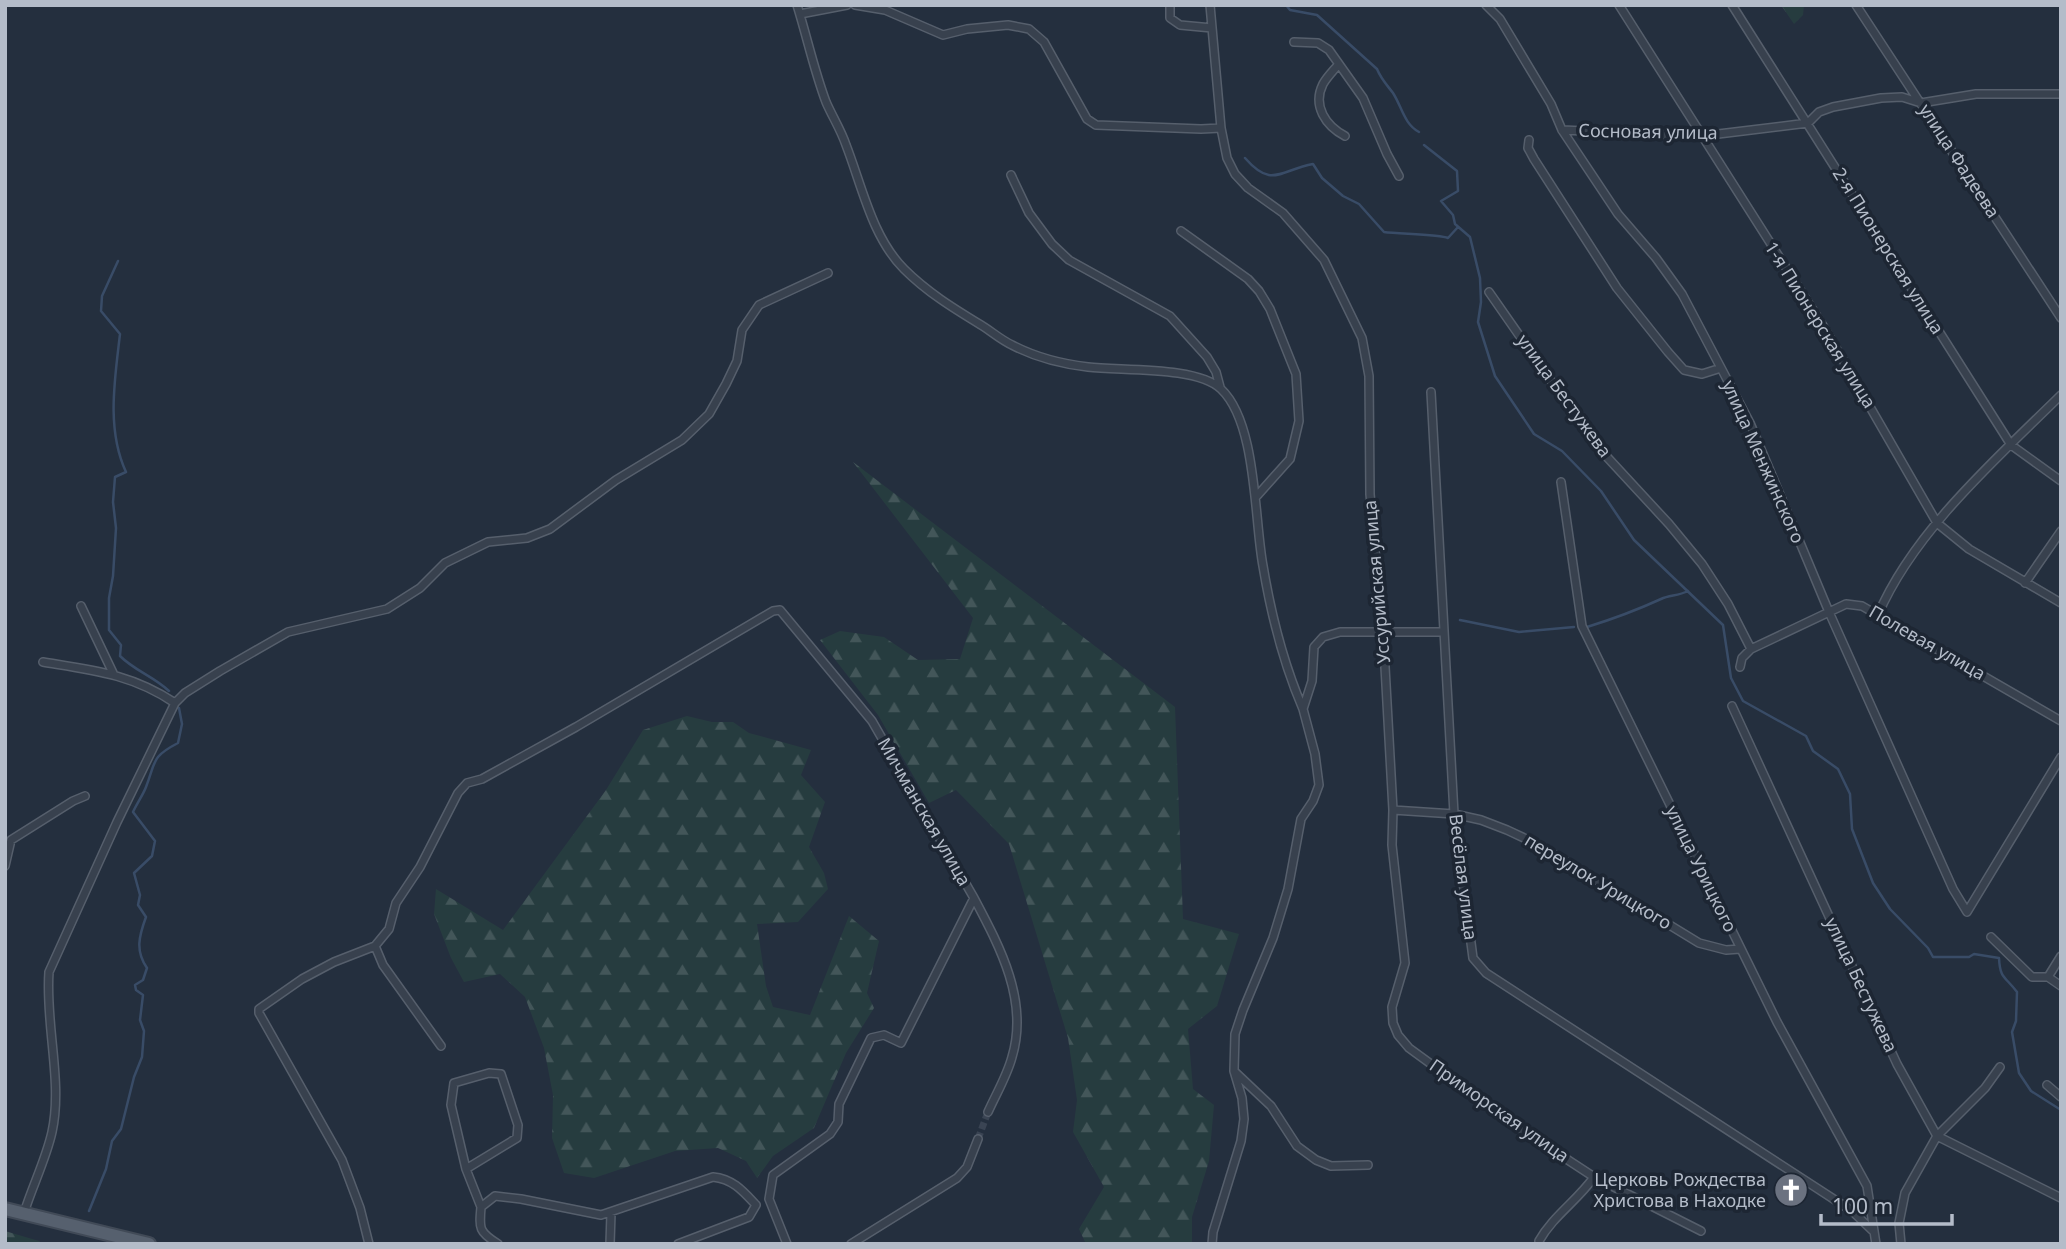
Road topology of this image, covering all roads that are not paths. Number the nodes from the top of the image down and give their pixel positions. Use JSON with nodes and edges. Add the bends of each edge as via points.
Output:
{"nodes":[{"id":1,"x":797,"y":5,"type":"edge"},
{"id":2,"x":847,"y":5,"type":"edge"},
{"id":3,"x":855,"y":5,"type":"edge"},
{"id":4,"x":1170,"y":5,"type":"edge"},
{"id":5,"x":1210,"y":5,"type":"edge"},
{"id":6,"x":1486,"y":5,"type":"edge"},
{"id":7,"x":1619,"y":5,"type":"edge"},
{"id":8,"x":1732,"y":5,"type":"edge"},
{"id":9,"x":1856,"y":5,"type":"edge"},
{"id":10,"x":800,"y":15,"type":"junction"},
{"id":11,"x":1212,"y":28,"type":"junction"},
{"id":12,"x":1294,"y":42,"type":"dead end"},
{"id":13,"x":1338,"y":65,"type":"junction"},
{"id":14,"x":2061,"y":94,"type":"edge"},
{"id":15,"x":1921,"y":103,"type":"junction"},
{"id":16,"x":1808,"y":123,"type":"junction"},
{"id":17,"x":1221,"y":128,"type":"junction"},
{"id":18,"x":1562,"y":130,"type":"junction"},
{"id":19,"x":1345,"y":136,"type":"dead end"},
{"id":20,"x":1702,"y":136,"type":"junction"},
{"id":21,"x":1529,"y":139,"type":"dead end"},
{"id":22,"x":1012,"y":175,"type":"dead end"},
{"id":23,"x":1399,"y":176,"type":"dead end"},
{"id":24,"x":1181,"y":231,"type":"dead end"},
{"id":25,"x":828,"y":273,"type":"dead end"},
{"id":26,"x":1489,"y":292,"type":"dead end"},
{"id":27,"x":2061,"y":318,"type":"edge"},
{"id":28,"x":1721,"y":368,"type":"junction"},
{"id":29,"x":1220,"y":387,"type":"junction"},
{"id":30,"x":1431,"y":392,"type":"dead end"},
{"id":31,"x":2061,"y":396,"type":"edge"},
{"id":32,"x":2011,"y":445,"type":"junction"},
{"id":33,"x":2061,"y":481,"type":"edge"},
{"id":34,"x":1562,"y":482,"type":"dead end"},
{"id":35,"x":1256,"y":497,"type":"junction"},
{"id":36,"x":1937,"y":523,"type":"junction"},
{"id":37,"x":2061,"y":531,"type":"edge"},
{"id":38,"x":2025,"y":583,"type":"junction"},
{"id":39,"x":2061,"y":603,"type":"edge"},
{"id":40,"x":82,"y":606,"type":"dead end"},
{"id":41,"x":1829,"y":612,"type":"junction"},
{"id":42,"x":1878,"y":615,"type":"junction"},
{"id":43,"x":1383,"y":631,"type":"junction"},
{"id":44,"x":1444,"y":632,"type":"junction"},
{"id":45,"x":1751,"y":649,"type":"junction"},
{"id":46,"x":43,"y":662,"type":"dead end"},
{"id":47,"x":1740,"y":667,"type":"dead end"},
{"id":48,"x":113,"y":673,"type":"junction"},
{"id":49,"x":175,"y":703,"type":"junction"},
{"id":50,"x":1732,"y":706,"type":"dead end"},
{"id":51,"x":1303,"y":709,"type":"junction"},
{"id":52,"x":2061,"y":721,"type":"edge"},
{"id":53,"x":2061,"y":757,"type":"edge"},
{"id":54,"x":85,"y":796,"type":"dead end"},
{"id":55,"x":1393,"y":810,"type":"junction"},
{"id":56,"x":1454,"y":814,"type":"junction"},
{"id":57,"x":8,"y":837,"type":"edge"},
{"id":58,"x":5,"y":866,"type":"edge"},
{"id":59,"x":974,"y":898,"type":"junction"},
{"id":60,"x":1991,"y":937,"type":"dead end"},
{"id":61,"x":375,"y":946,"type":"junction"},
{"id":62,"x":1740,"y":949,"type":"junction"},
{"id":63,"x":2061,"y":957,"type":"edge"},
{"id":64,"x":2048,"y":977,"type":"junction"},
{"id":65,"x":2061,"y":986,"type":"edge"},
{"id":66,"x":441,"y":1046,"type":"dead end"},
{"id":67,"x":1409,"y":1048,"type":"joint"},
{"id":68,"x":2000,"y":1067,"type":"dead end"},
{"id":69,"x":1234,"y":1071,"type":"junction"},
{"id":70,"x":2047,"y":1085,"type":"dead end"},
{"id":71,"x":2061,"y":1097,"type":"edge"},
{"id":72,"x":988,"y":1112,"type":"tunnel mouth"},
{"id":73,"x":1937,"y":1136,"type":"junction"},
{"id":74,"x":978,"y":1139,"type":"tunnel mouth"},
{"id":75,"x":1368,"y":1165,"type":"dead end"},
{"id":76,"x":466,"y":1169,"type":"junction"},
{"id":77,"x":1594,"y":1177,"type":"junction"},
{"id":78,"x":2061,"y":1198,"type":"edge"},
{"id":79,"x":481,"y":1207,"type":"junction"},
{"id":80,"x":5,"y":1209,"type":"edge"},
{"id":81,"x":24,"y":1213,"type":"junction"},
{"id":82,"x":611,"y":1213,"type":"junction"},
{"id":83,"x":1702,"y":1231,"type":"dead end"},
{"id":84,"x":1874,"y":1232,"type":"junction"},
{"id":85,"x":1538,"y":1243,"type":"edge"},
{"id":86,"x":149,"y":1244,"type":"edge"},
{"id":87,"x":369,"y":1244,"type":"edge"},
{"id":88,"x":498,"y":1244,"type":"edge"},
{"id":89,"x":610,"y":1244,"type":"edge"},
{"id":90,"x":678,"y":1244,"type":"edge"},
{"id":91,"x":787,"y":1244,"type":"edge"},
{"id":92,"x":850,"y":1244,"type":"edge"},
{"id":93,"x":1212,"y":1244,"type":"edge"},
{"id":94,"x":1876,"y":1244,"type":"edge"},
{"id":95,"x":1901,"y":1244,"type":"edge"}],
"edges":[{"from":1,"to":10,"type":"street"},
{"from":2,"to":10,"type":"street"},
{"from":3,"to":17,"type":"street","via":[[885,10],[943,35],[1008,25],[1028,29],[1044,42],[1087,119],[1096,125]]},
{"from":4,"to":11,"type":"street","via":[[1170,18],[1180,25]]},
{"from":5,"to":11,"type":"street"},
{"from":6,"to":18,"type":"street","name":"улица Менжинского","via":[[1532,71]]},
{"from":7,"to":20,"type":"street","name":"1-я Пионерская улица"},
{"from":8,"to":16,"type":"street","name":"2-я Пионерская улица"},
{"from":9,"to":15,"type":"street","name":"улица Фадеева"},
{"from":10,"to":29,"type":"street","via":[[827,104],[860,186],[887,247],[902,268],[941,302],[1010,345],[1050,360],[1088,367],[1176,371]]},
{"from":11,"to":17,"type":"street"},
{"from":12,"to":13,"type":"street","via":[[1318,43]]},
{"from":13,"to":19,"type":"street","via":[[1323,84],[1319,102],[1323,117]]},
{"from":13,"to":23,"type":"street","via":[[1363,98]]},
{"from":14,"to":15,"type":"street","name":"Сосновая улица","via":[[1976,94]]},
{"from":15,"to":16,"type":"street","name":"Сосновая улица","via":[[1902,97],[1881,98],[1826,109]]},
{"from":15,"to":27,"type":"street","name":"улица Фадеева"},
{"from":16,"to":20,"type":"street","name":"Сосновая улица"},
{"from":16,"to":32,"type":"street","name":"2-я Пионерская улица"},
{"from":17,"to":43,"type":"street","name":"Уссурийская улица","via":[[1235,174],[1283,213],[1324,260],[1362,338],[1369,376],[1370,494]]},
{"from":18,"to":20,"type":"street","name":"Сосновая улица"},
{"from":18,"to":28,"type":"street","name":"улица Менжинского","via":[[1618,214],[1682,293]]},
{"from":20,"to":36,"type":"street","name":"1-я Пионерская улица","via":[[1825,329]]},
{"from":21,"to":28,"type":"street","via":[[1534,159],[1617,288],[1668,352],[1684,370],[1702,374]]},
{"from":22,"to":29,"type":"street","via":[[1029,213],[1052,244],[1069,260],[1170,316],[1207,357]]},
{"from":24,"to":35,"type":"street","via":[[1259,291],[1296,374],[1299,421],[1290,459]]},
{"from":25,"to":49,"type":"street","via":[[759,304],[742,330],[737,361],[709,414],[682,440],[616,480],[550,529],[527,538],[488,542],[445,563],[420,588],[387,609],[288,632],[219,671]]},
{"from":26,"to":45,"type":"street","name":"улица Бестужева","via":[[1595,444],[1702,564]]},
{"from":28,"to":41,"type":"street","name":"улица Менжинского","via":[[1750,423]]},
{"from":29,"to":35,"type":"street","via":[[1244,427]]},
{"from":30,"to":44,"type":"street","name":"Весёлая улица"},
{"from":31,"to":32,"type":"street"},
{"from":32,"to":33,"type":"street","name":"2-я Пионерская улица"},
{"from":32,"to":36,"type":"street"},
{"from":34,"to":62,"type":"street","name":"улица Урицкого","via":[[1582,626]]},
{"from":35,"to":51,"type":"street","via":[[1263,566]]},
{"from":36,"to":38,"type":"street","name":"1-я Пионерская улица"},
{"from":36,"to":42,"type":"street","via":[[1920,542]]},
{"from":37,"to":38,"type":"street"},
{"from":38,"to":39,"type":"street","name":"1-я Пионерская улица"},
{"from":40,"to":48,"type":"street"},
{"from":41,"to":42,"type":"street","name":"Полевая улица","via":[[1846,604]]},
{"from":41,"to":45,"type":"street","name":"Полевая улица"},
{"from":41,"to":53,"type":"street","name":"улица Менжинского","via":[[1967,912]]},
{"from":42,"to":52,"type":"street","name":"Полевая улица"},
{"from":43,"to":44,"type":"street"},
{"from":43,"to":51,"type":"street","via":[[1340,632],[1318,640],[1311,689]]},
{"from":43,"to":55,"type":"street","name":"Уссурийская улица"},
{"from":44,"to":56,"type":"street","name":"Весёлая улица"},
{"from":45,"to":47,"type":"street"},
{"from":46,"to":48,"type":"street"},
{"from":48,"to":49,"type":"street"},
{"from":49,"to":81,"type":"street","via":[[49,972],[55,1102],[52,1132]]},
{"from":50,"to":73,"type":"street","name":"улица Бестужева","via":[[1897,1064]]},
{"from":51,"to":69,"type":"street","via":[[1319,785],[1301,819],[1273,938],[1239,1021]]},
{"from":54,"to":57,"type":"street"},
{"from":55,"to":56,"type":"street","name":"переулок Урицкого"},
{"from":55,"to":67,"type":"street","name":"Уссурийская улица","via":[[1392,845],[1405,963],[1392,1007],[1393,1023]]},
{"from":56,"to":62,"type":"street","name":"переулок Урицкого","via":[[1490,823],[1537,844],[1699,943]]},
{"from":56,"to":84,"type":"street","name":"Весёлая улица","via":[[1474,958],[1486,973],[1852,1211]]},
{"from":57,"to":58,"type":"street"},
{"from":59,"to":61,"type":"street","name":"Мичманская улица","via":[[872,721],[780,610],[541,747],[467,783]]},
{"from":59,"to":72,"type":"street","via":[[1012,980],[1018,1019],[1012,1058]]},
{"from":59,"to":91,"type":"street","name":"Мичманская улица","via":[[901,1042],[884,1035],[871,1038],[839,1104],[837,1125],[773,1175],[769,1199]]},
{"from":60,"to":64,"type":"street","via":[[2032,976]]},
{"from":61,"to":66,"type":"street","via":[[383,965]]},
{"from":61,"to":87,"type":"street","via":[[302,979],[259,1013],[342,1160]]},
{"from":62,"to":84,"type":"street","name":"улица Урицкого","via":[[1867,1186]]},
{"from":63,"to":64,"type":"street"},
{"from":64,"to":65,"type":"street"},
{"from":67,"to":77,"type":"street","name":"Приморская улица"},
{"from":68,"to":73,"type":"street"},
{"from":69,"to":75,"type":"street","via":[[1264,1098],[1297,1146],[1316,1160],[1331,1166]]},
{"from":69,"to":93,"type":"street","via":[[1244,1119]]},
{"from":70,"to":71,"type":"street"},
{"from":73,"to":78,"type":"street"},
{"from":73,"to":95,"type":"street","via":[[1905,1193],[1899,1223]]},
{"from":74,"to":92,"type":"street","via":[[967,1167],[957,1178]]},
{"from":76,"to":76,"type":"street","via":[[517,1138],[518,1125],[501,1074],[454,1083],[451,1105]]},
{"from":76,"to":79,"type":"street"},
{"from":77,"to":83,"type":"street","name":"Приморская улица"},
{"from":77,"to":85,"type":"street","via":[[1550,1223]]},
{"from":79,"to":82,"type":"street","via":[[495,1196]]},
{"from":79,"to":88,"type":"street","via":[[484,1236]]},
{"from":80,"to":81,"type":"main road"},
{"from":81,"to":86,"type":"main road"},
{"from":82,"to":89,"type":"street"},
{"from":82,"to":90,"type":"street","via":[[713,1177],[727,1178],[756,1205],[749,1217]]},
{"from":84,"to":94,"type":"street","name":"улица Урицкого"}]}
